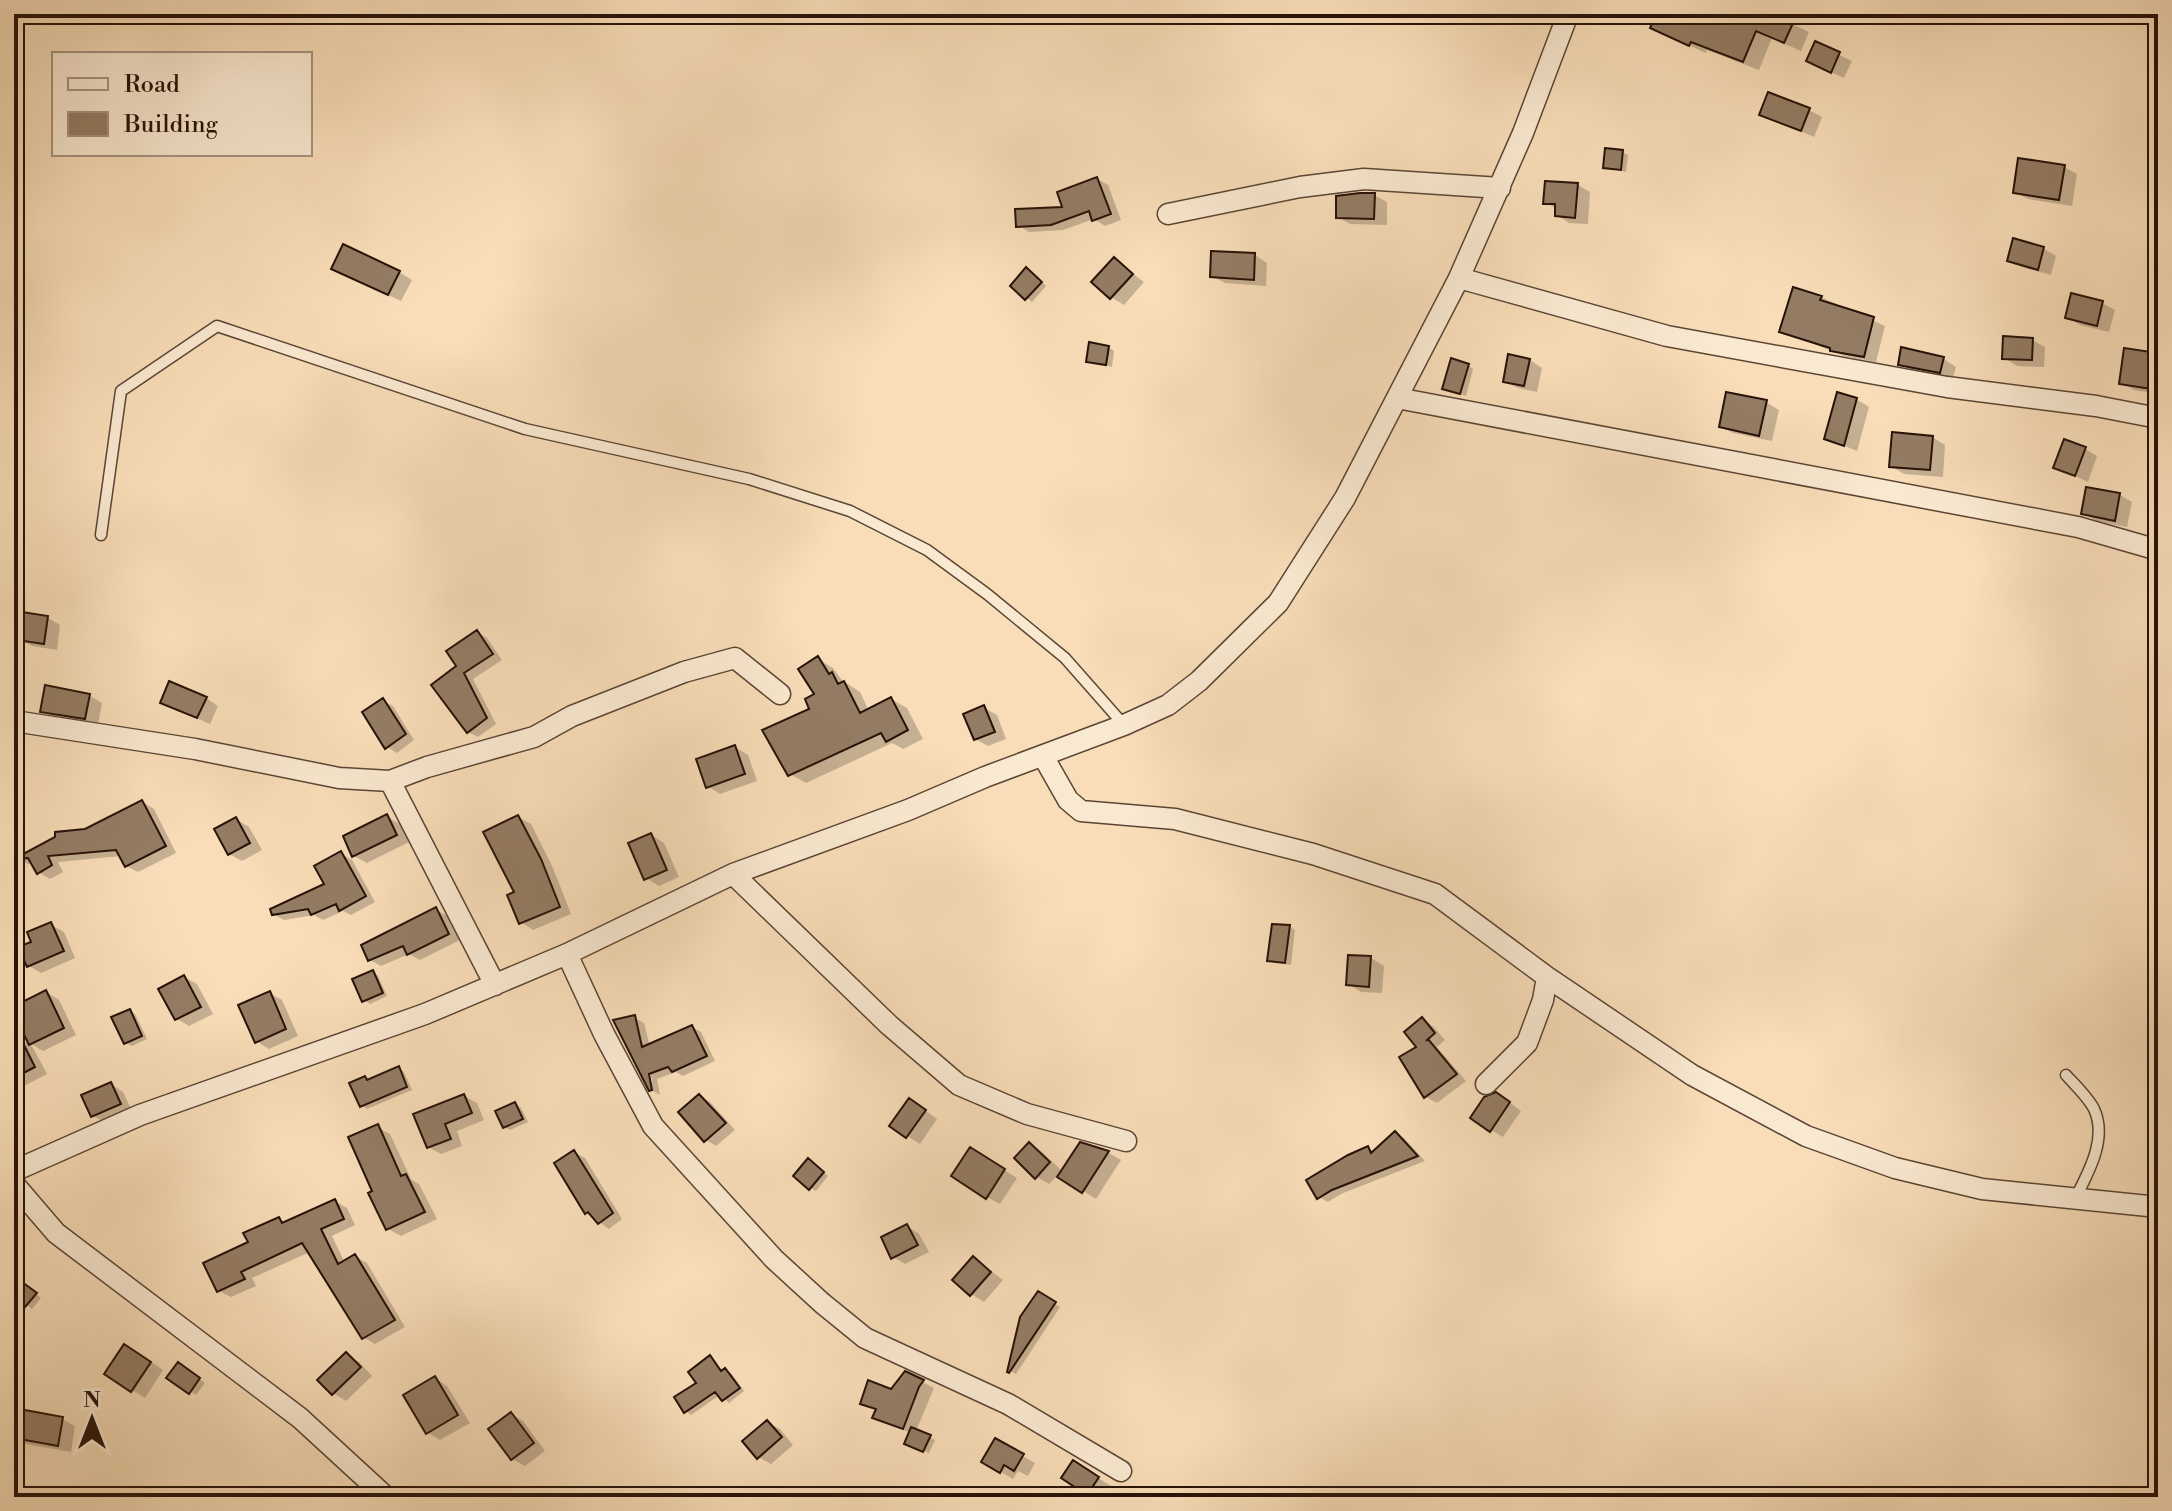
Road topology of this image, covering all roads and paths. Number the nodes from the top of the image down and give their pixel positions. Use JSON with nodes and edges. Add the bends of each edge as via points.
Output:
{"nodes":[{"id":1,"x":1568,"y":14,"type":"edge"},
{"id":2,"x":1500,"y":188,"type":"junction"},
{"id":3,"x":1168,"y":214,"type":"dead end"},
{"id":4,"x":1459,"y":278,"type":"junction"},
{"id":5,"x":1397,"y":398,"type":"junction"},
{"id":6,"x":2158,"y":418,"type":"edge"},
{"id":7,"x":101,"y":535,"type":"dead end"},
{"id":8,"x":2158,"y":550,"type":"edge"},
{"id":9,"x":780,"y":694,"type":"dead end"},
{"id":10,"x":14,"y":721,"type":"edge"},
{"id":11,"x":1124,"y":725,"type":"junction"},
{"id":12,"x":1043,"y":756,"type":"junction"},
{"id":13,"x":390,"y":781,"type":"junction"},
{"id":14,"x":733,"y":874,"type":"junction"},
{"id":15,"x":567,"y":954,"type":"junction"},
{"id":16,"x":1547,"y":977,"type":"junction"},
{"id":17,"x":495,"y":985,"type":"junction"},
{"id":18,"x":2066,"y":1075,"type":"dead end"},
{"id":19,"x":1486,"y":1084,"type":"dead end"},
{"id":20,"x":1126,"y":1141,"type":"dead end"},
{"id":21,"x":14,"y":1171,"type":"edge"},
{"id":22,"x":14,"y":1184,"type":"edge"},
{"id":23,"x":2075,"y":1199,"type":"junction"},
{"id":24,"x":2158,"y":1207,"type":"edge"},
{"id":25,"x":1121,"y":1471,"type":"dead end"},
{"id":26,"x":386,"y":1497,"type":"edge"}],
"edges":[{"from":1,"to":2,"type":"street"},
{"from":2,"to":3,"type":"street","via":[[1364,179]]},
{"from":2,"to":4,"type":"street"},
{"from":4,"to":5,"type":"street"},
{"from":4,"to":6,"type":"street","via":[[1667,336],[1947,387]]},
{"from":5,"to":8,"type":"street","via":[[2078,527]]},
{"from":5,"to":11,"type":"street","via":[[1345,498],[1278,603],[1199,681],[1168,705]]},
{"from":7,"to":11,"type":"lane","via":[[121,391],[217,326],[525,429],[749,479],[850,511],[927,550],[987,594],[1065,658]]},
{"from":9,"to":13,"type":"street","via":[[735,658],[572,716],[534,737]]},
{"from":10,"to":13,"type":"street","via":[[339,778]]},
{"from":11,"to":12,"type":"street"},
{"from":12,"to":14,"type":"street"},
{"from":12,"to":16,"type":"street","via":[[1068,800],[1081,811],[1175,819],[1313,854],[1435,894]]},
{"from":13,"to":17,"type":"street"},
{"from":14,"to":15,"type":"street"},
{"from":14,"to":20,"type":"street","via":[[959,1085],[1027,1114]]},
{"from":15,"to":17,"type":"street"},
{"from":15,"to":25,"type":"street","via":[[653,1126],[774,1259],[865,1338],[1008,1404]]},
{"from":16,"to":19,"type":"street","via":[[1527,1043]]},
{"from":16,"to":23,"type":"street","via":[[1692,1075],[1806,1136],[1895,1168],[1982,1189]]},
{"from":17,"to":21,"type":"street","via":[[140,1115]]},
{"from":18,"to":23,"type":"lane","via":[[2094,1109],[2099,1127],[2094,1160]]},
{"from":22,"to":26,"type":"street","via":[[56,1233],[300,1418]]},
{"from":23,"to":24,"type":"street"}]}
